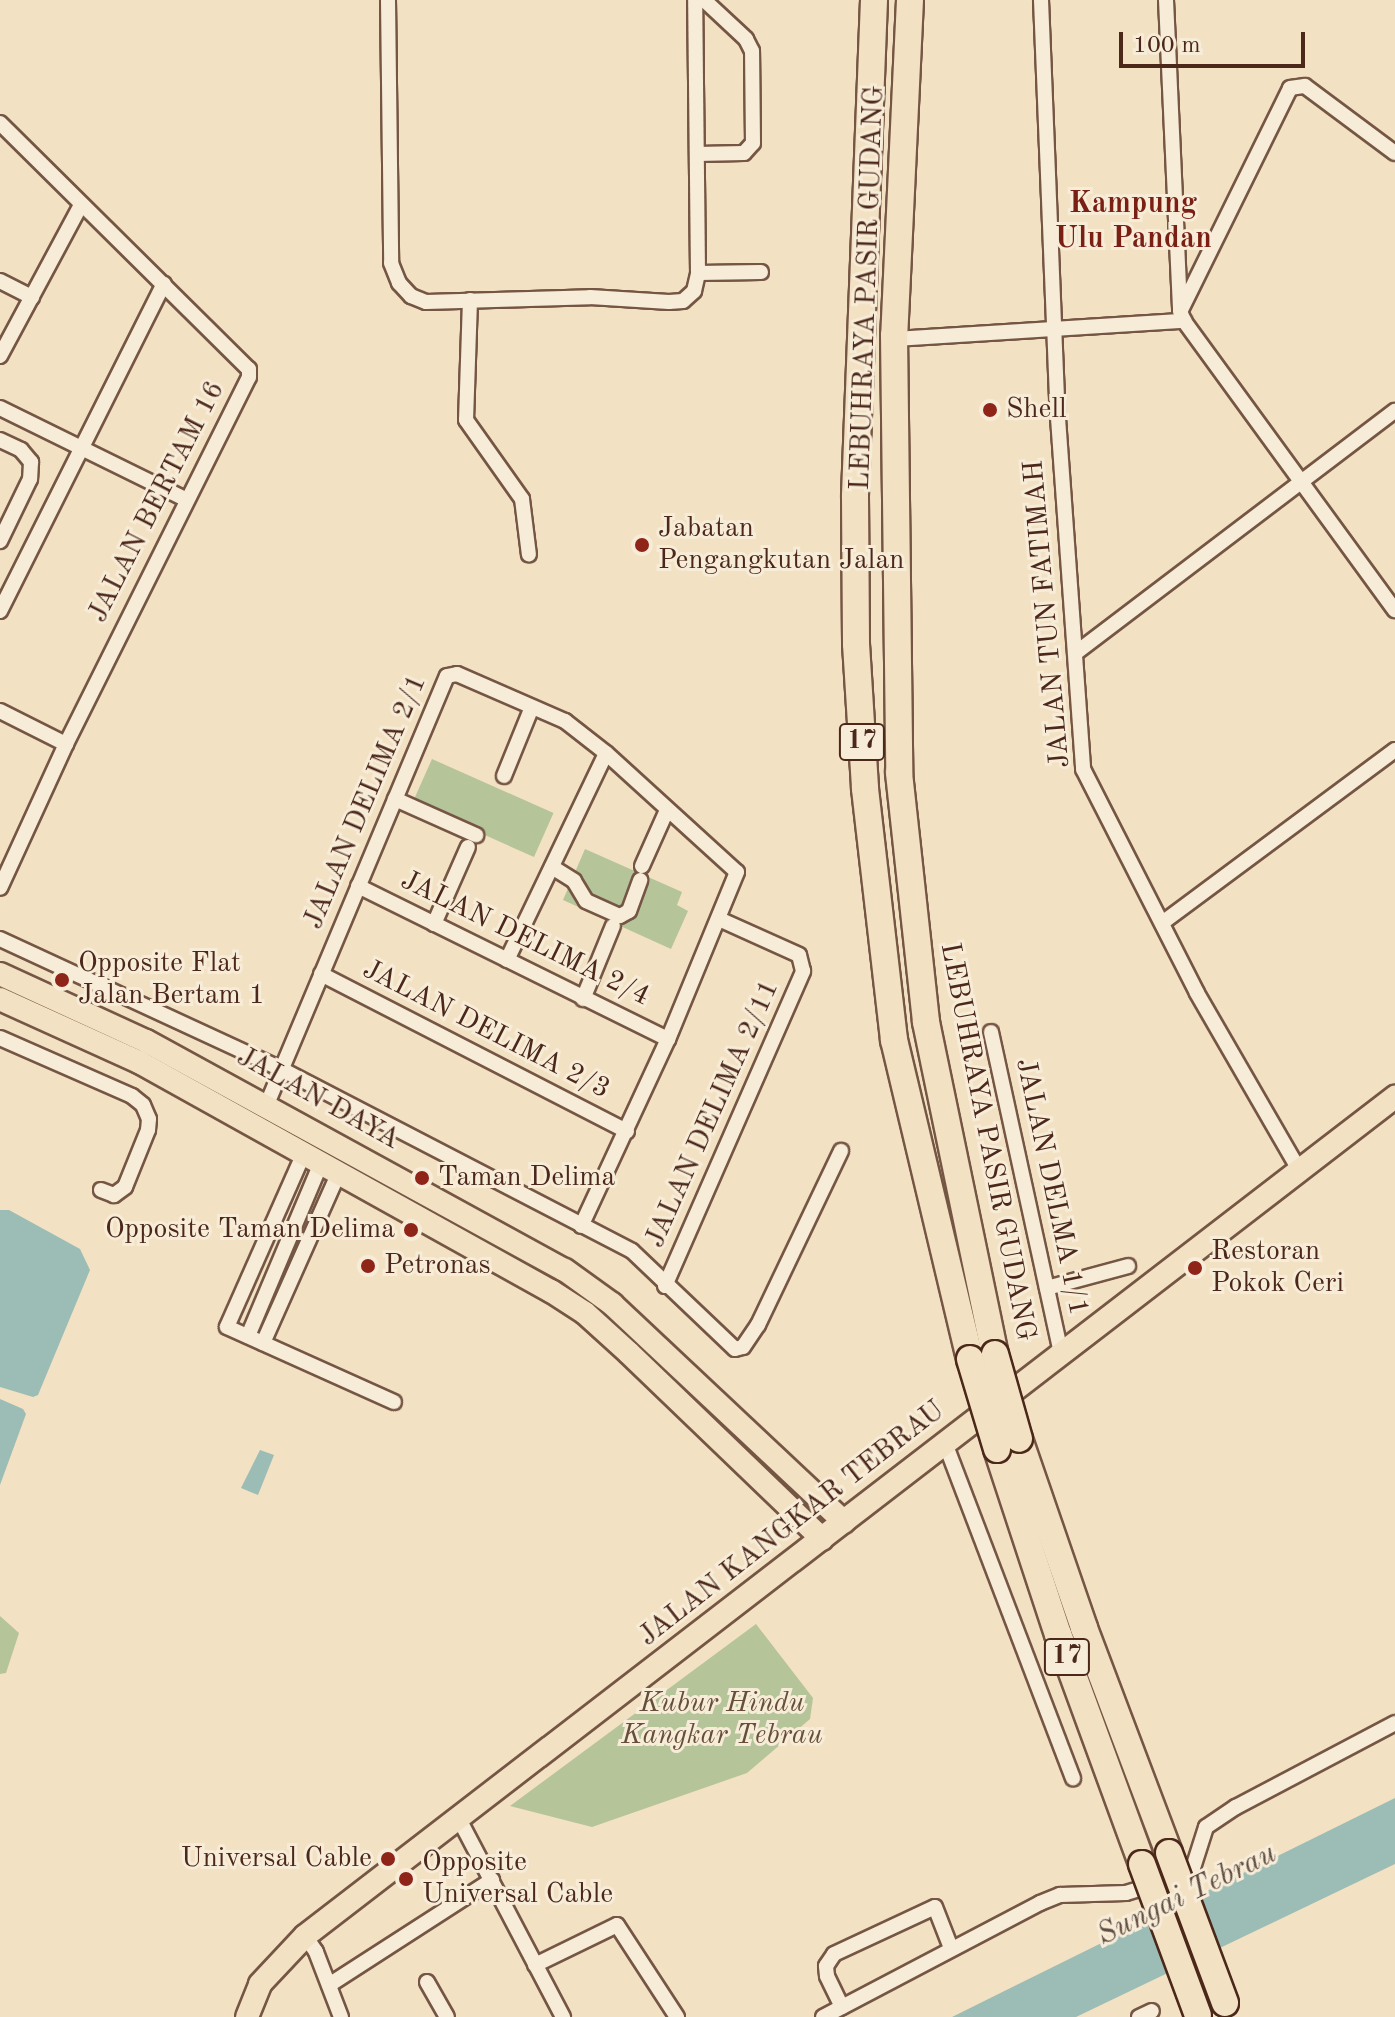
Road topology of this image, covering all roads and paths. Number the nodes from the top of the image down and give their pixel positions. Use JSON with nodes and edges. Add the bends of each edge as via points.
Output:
{"nodes":[{"id":1,"x":388,"y":0,"type":"edge"},
{"id":2,"x":695,"y":0,"type":"edge"},
{"id":3,"x":704,"y":0,"type":"edge"},
{"id":4,"x":874,"y":0,"type":"edge"},
{"id":5,"x":910,"y":0,"type":"edge"},
{"id":6,"x":1041,"y":0,"type":"edge"},
{"id":7,"x":1166,"y":0,"type":"edge"},
{"id":8,"x":0,"y":123,"type":"edge"},
{"id":9,"x":1395,"y":153,"type":"edge"},
{"id":10,"x":697,"y":154,"type":"junction"},
{"id":11,"x":81,"y":205,"type":"junction"},
{"id":12,"x":761,"y":272,"type":"dead end"},
{"id":13,"x":698,"y":273,"type":"junction"},
{"id":14,"x":0,"y":281,"type":"edge"},
{"id":15,"x":164,"y":284,"type":"junction"},
{"id":16,"x":32,"y":297,"type":"junction"},
{"id":17,"x":470,"y":300,"type":"junction"},
{"id":18,"x":1182,"y":316,"type":"junction"},
{"id":19,"x":1054,"y":329,"type":"junction"},
{"id":20,"x":894,"y":339,"type":"junction"},
{"id":21,"x":0,"y":356,"type":"edge"},
{"id":22,"x":0,"y":408,"type":"edge"},
{"id":23,"x":1395,"y":411,"type":"edge"},
{"id":24,"x":0,"y":440,"type":"edge"},
{"id":25,"x":80,"y":447,"type":"junction"},
{"id":26,"x":1300,"y":481,"type":"junction"},
{"id":27,"x":187,"y":500,"type":"junction"},
{"id":28,"x":0,"y":541,"type":"edge"},
{"id":29,"x":529,"y":555,"type":"dead end"},
{"id":30,"x":7,"y":577,"type":"edge"},
{"id":31,"x":1395,"y":610,"type":"edge"},
{"id":32,"x":0,"y":611,"type":"edge"},
{"id":33,"x":1077,"y":652,"type":"junction"},
{"id":34,"x":532,"y":707,"type":"junction"},
{"id":35,"x":0,"y":711,"type":"edge"},
{"id":36,"x":66,"y":744,"type":"junction"},
{"id":37,"x":1395,"y":750,"type":"edge"},
{"id":38,"x":606,"y":753,"type":"junction"},
{"id":39,"x":504,"y":776,"type":"dead end"},
{"id":40,"x":395,"y":799,"type":"junction"},
{"id":41,"x":667,"y":810,"type":"junction"},
{"id":42,"x":552,"y":867,"type":"junction"},
{"id":43,"x":358,"y":886,"type":"junction"},
{"id":44,"x":0,"y":888,"type":"edge"},
{"id":45,"x":719,"y":919,"type":"junction"},
{"id":46,"x":1162,"y":923,"type":"junction"},
{"id":47,"x":434,"y":924,"type":"junction"},
{"id":48,"x":613,"y":926,"type":"dead end"},
{"id":49,"x":0,"y":939,"type":"edge"},
{"id":50,"x":507,"y":960,"type":"junction"},
{"id":51,"x":0,"y":974,"type":"edge"},
{"id":52,"x":321,"y":974,"type":"junction"},
{"id":53,"x":0,"y":999,"type":"edge"},
{"id":54,"x":583,"y":999,"type":"junction"},
{"id":55,"x":991,"y":1032,"type":"dead end"},
{"id":56,"x":0,"y":1038,"type":"edge"},
{"id":57,"x":668,"y":1039,"type":"junction"},
{"id":58,"x":281,"y":1069,"type":"junction"},
{"id":59,"x":1395,"y":1097,"type":"edge"},
{"id":60,"x":267,"y":1104,"type":"junction"},
{"id":61,"x":627,"y":1131,"type":"junction"},
{"id":62,"x":841,"y":1151,"type":"dead end"},
{"id":63,"x":321,"y":1163,"type":"junction"},
{"id":64,"x":1299,"y":1170,"type":"junction"},
{"id":65,"x":101,"y":1190,"type":"dead end"},
{"id":66,"x":581,"y":1226,"type":"junction"},
{"id":67,"x":1128,"y":1266,"type":"dead end"},
{"id":68,"x":665,"y":1286,"type":"junction"},
{"id":69,"x":1047,"y":1288,"type":"junction"},
{"id":70,"x":248,"y":1336,"type":"junction"},
{"id":71,"x":263,"y":1343,"type":"junction"},
{"id":72,"x":659,"y":1347,"type":"junction"},
{"id":73,"x":629,"y":1353,"type":"junction"},
{"id":74,"x":1061,"y":1353,"type":"junction"},
{"id":75,"x":982,"y":1356,"type":"junction"},
{"id":76,"x":394,"y":1402,"type":"dead end"},
{"id":77,"x":945,"y":1443,"type":"junction"},
{"id":78,"x":1008,"y":1444,"type":"junction"},
{"id":79,"x":889,"y":1487,"type":"junction"},
{"id":80,"x":816,"y":1494,"type":"junction"},
{"id":81,"x":795,"y":1511,"type":"junction"},
{"id":82,"x":844,"y":1522,"type":"junction"},
{"id":83,"x":822,"y":1539,"type":"junction"},
{"id":84,"x":788,"y":1566,"type":"junction"},
{"id":85,"x":1395,"y":1723,"type":"edge"},
{"id":86,"x":1073,"y":1778,"type":"dead end"},
{"id":87,"x":459,"y":1819,"type":"junction"},
{"id":88,"x":492,"y":1880,"type":"junction"},
{"id":89,"x":305,"y":1936,"type":"junction"},
{"id":90,"x":951,"y":1948,"type":"junction"},
{"id":91,"x":535,"y":1965,"type":"junction"},
{"id":92,"x":427,"y":1982,"type":"dead end"},
{"id":93,"x":329,"y":1985,"type":"junction"},
{"id":94,"x":842,"y":2007,"type":"junction"},
{"id":95,"x":1228,"y":2010,"type":"edge"},
{"id":96,"x":1198,"y":2016,"type":"edge"},
{"id":97,"x":247,"y":2017,"type":"edge"},
{"id":98,"x":341,"y":2017,"type":"edge"},
{"id":99,"x":447,"y":2017,"type":"edge"},
{"id":100,"x":563,"y":2017,"type":"edge"},
{"id":101,"x":677,"y":2017,"type":"edge"},
{"id":102,"x":823,"y":2017,"type":"edge"}],
"edges":[{"from":1,"to":17,"type":"street","via":[[391,263],[411,296],[426,302]]},
{"from":2,"to":10,"type":"street"},
{"from":3,"to":10,"type":"street","via":[[752,51],[753,143],[744,153]]},
{"from":4,"to":75,"type":"highway","name":"LEBUHRAYA PASIR GUDANG","number":"17","via":[[855,497],[856,644],[865,789],[894,1040]]},
{"from":5,"to":20,"type":"highway","name":"LEBUHRAYA PASIR GUDANG","number":"17"},
{"from":6,"to":19,"type":"street","name":"JALAN TUN FATIMAH"},
{"from":7,"to":18,"type":"street"},
{"from":8,"to":11,"type":"street","name":"JALAN BERTAM 16"},
{"from":9,"to":18,"type":"street","via":[[1305,86],[1290,88]]},
{"from":10,"to":13,"type":"street"},
{"from":11,"to":15,"type":"street","name":"JALAN BERTAM 16"},
{"from":11,"to":16,"type":"street"},
{"from":12,"to":13,"type":"street"},
{"from":13,"to":17,"type":"street","via":[[694,291],[683,301]]},
{"from":14,"to":16,"type":"street"},
{"from":15,"to":25,"type":"street"},
{"from":15,"to":27,"type":"street","name":"JALAN BERTAM 16","via":[[249,369]]},
{"from":16,"to":21,"type":"street"},
{"from":17,"to":29,"type":"street","via":[[466,420],[522,499]]},
{"from":18,"to":19,"type":"street"},
{"from":18,"to":26,"type":"street"},
{"from":19,"to":20,"type":"street"},
{"from":19,"to":33,"type":"street","name":"JALAN TUN FATIMAH"},
{"from":20,"to":75,"type":"highway","name":"LEBUHRAYA PASIR GUDANG","number":"17","via":[[899,773],[926,1022]]},
{"from":22,"to":25,"type":"street"},
{"from":23,"to":26,"type":"street"},
{"from":24,"to":28,"type":"street","via":[[31,462],[30,479]]},
{"from":25,"to":27,"type":"street"},
{"from":25,"to":30,"type":"street"},
{"from":26,"to":31,"type":"street"},
{"from":26,"to":33,"type":"street"},
{"from":27,"to":36,"type":"street","name":"JALAN BERTAM 16"},
{"from":30,"to":32,"type":"street"},
{"from":33,"to":46,"type":"street","name":"JALAN TUN FATIMAH","via":[[1083,769]]},
{"from":34,"to":38,"type":"street","name":"JALAN DELIMA 2/1","via":[[565,721]]},
{"from":34,"to":39,"type":"street"},
{"from":34,"to":40,"type":"street","name":"JALAN DELIMA 2/1","via":[[451,673]]},
{"from":35,"to":36,"type":"street"},
{"from":36,"to":44,"type":"street","name":"JALAN BERTAM 16"},
{"from":37,"to":46,"type":"street"},
{"from":38,"to":41,"type":"street","name":"JALAN DELIMA 2/1"},
{"from":38,"to":42,"type":"street"},
{"from":40,"to":43,"type":"street","name":"JALAN DELIMA 2/1"},
{"from":40,"to":47,"type":"street","via":[[472,841]]},
{"from":41,"to":42,"type":"street","via":[[623,916],[586,901],[574,881]]},
{"from":41,"to":45,"type":"street","name":"JALAN DELIMA 2/1","via":[[737,872]]},
{"from":42,"to":50,"type":"street"},
{"from":43,"to":47,"type":"street","name":"JALAN DELIMA 2/4"},
{"from":43,"to":52,"type":"street","name":"JALAN DELIMA 2/1"},
{"from":45,"to":57,"type":"street"},
{"from":45,"to":68,"type":"street","name":"JALAN DELIMA 2/11","via":[[799,955],[803,971]]},
{"from":46,"to":64,"type":"street","name":"JALAN TUN FATIMAH"},
{"from":47,"to":50,"type":"street","name":"JALAN DELIMA 2/4"},
{"from":48,"to":54,"type":"street"},
{"from":49,"to":58,"type":"street"},
{"from":50,"to":54,"type":"street","name":"JALAN DELIMA 2/4"},
{"from":51,"to":60,"type":"main road","name":"JALAN DAYA"},
{"from":52,"to":58,"type":"street","name":"JALAN DELIMA 2/1"},
{"from":52,"to":61,"type":"street","name":"JALAN DELIMA 2/3"},
{"from":53,"to":63,"type":"main road","name":"JALAN DAYA","via":[[139,1062]]},
{"from":54,"to":57,"type":"street","name":"JALAN DELIMA 2/4"},
{"from":55,"to":69,"type":"street","name":"JALAN DELMA 1/1"},
{"from":56,"to":65,"type":"street","via":[[140,1101],[148,1130],[125,1187],[114,1195]]},
{"from":57,"to":61,"type":"street"},
{"from":58,"to":60,"type":"street","name":"JALAN DELIMA 2/1"},
{"from":58,"to":66,"type":"street"},
{"from":59,"to":64,"type":"main road","name":"JALAN KANGKAR TEBRAU"},
{"from":60,"to":72,"type":"main road","name":"JALAN DAYA","via":[[565,1270]]},
{"from":61,"to":66,"type":"street"},
{"from":62,"to":68,"type":"street","via":[[743,1347],[735,1349]]},
{"from":63,"to":70,"type":"street"},
{"from":63,"to":70,"type":"street","via":[[227,1327]]},
{"from":63,"to":71,"type":"street"},
{"from":63,"to":73,"type":"main road","name":"JALAN DAYA","via":[[551,1291]]},
{"from":64,"to":74,"type":"main road","name":"JALAN KANGKAR TEBRAU"},
{"from":66,"to":68,"type":"street","via":[[632,1251]]},
{"from":67,"to":69,"type":"street"},
{"from":69,"to":74,"type":"street","name":"JALAN DELMA 1/1"},
{"from":70,"to":71,"type":"street"},
{"from":71,"to":76,"type":"street"},
{"from":72,"to":73,"type":"main road","via":[[693,1386],[692,1396]]},
{"from":72,"to":80,"type":"main road","name":"JALAN DAYA"},
{"from":73,"to":81,"type":"main road","name":"JALAN DAYA"},
{"from":74,"to":77,"type":"main road","name":"JALAN KANGKAR TEBRAU"},
{"from":75,"to":78,"type":"highway","name":"LEBUHRAYA PASIR GUDANG","number":"17","bridge":true},
{"from":77,"to":79,"type":"main road","name":"JALAN KANGKAR TEBRAU"},
{"from":77,"to":86,"type":"street"},
{"from":78,"to":95,"type":"highway","name":"LEBUHRAYA PASIR GUDANG","number":"17","bridge":true,"via":[[1084,1628]]},
{"from":78,"to":96,"type":"highway","name":"LEBUHRAYA PASIR GUDANG","number":"17","bridge":true,"via":[[1058,1634]]},
{"from":79,"to":80,"type":"main road","via":[[853,1499]]},
{"from":79,"to":82,"type":"main road","name":"JALAN KANGKAR TEBRAU"},
{"from":80,"to":82,"type":"main road","name":"JALAN DAYA"},
{"from":81,"to":83,"type":"main road","name":"JALAN DAYA"},
{"from":81,"to":84,"type":"main road","via":[[799,1544]]},
{"from":82,"to":83,"type":"main road","name":"JALAN KANGKAR TEBRAU"},
{"from":83,"to":84,"type":"main road","name":"JALAN KANGKAR TEBRAU"},
{"from":84,"to":87,"type":"main road","name":"JALAN KANGKAR TEBRAU"},
{"from":85,"to":90,"type":"street","via":[[1206,1827],[1197,1862],[1173,1878],[1126,1893],[1060,1895]]},
{"from":87,"to":88,"type":"street"},
{"from":87,"to":89,"type":"main road","name":"JALAN KANGKAR TEBRAU"},
{"from":88,"to":91,"type":"street"},
{"from":88,"to":93,"type":"street"},
{"from":89,"to":93,"type":"street"},
{"from":89,"to":97,"type":"main road","name":"JALAN KANGKAR TEBRAU","via":[[260,1984]]},
{"from":90,"to":94,"type":"street"},
{"from":90,"to":94,"type":"street","via":[[935,1907],[834,1954],[827,1976]]},
{"from":91,"to":100,"type":"street"},
{"from":91,"to":101,"type":"street","via":[[617,1925]]},
{"from":92,"to":99,"type":"street"},
{"from":93,"to":98,"type":"street"},
{"from":94,"to":102,"type":"street"}]}
